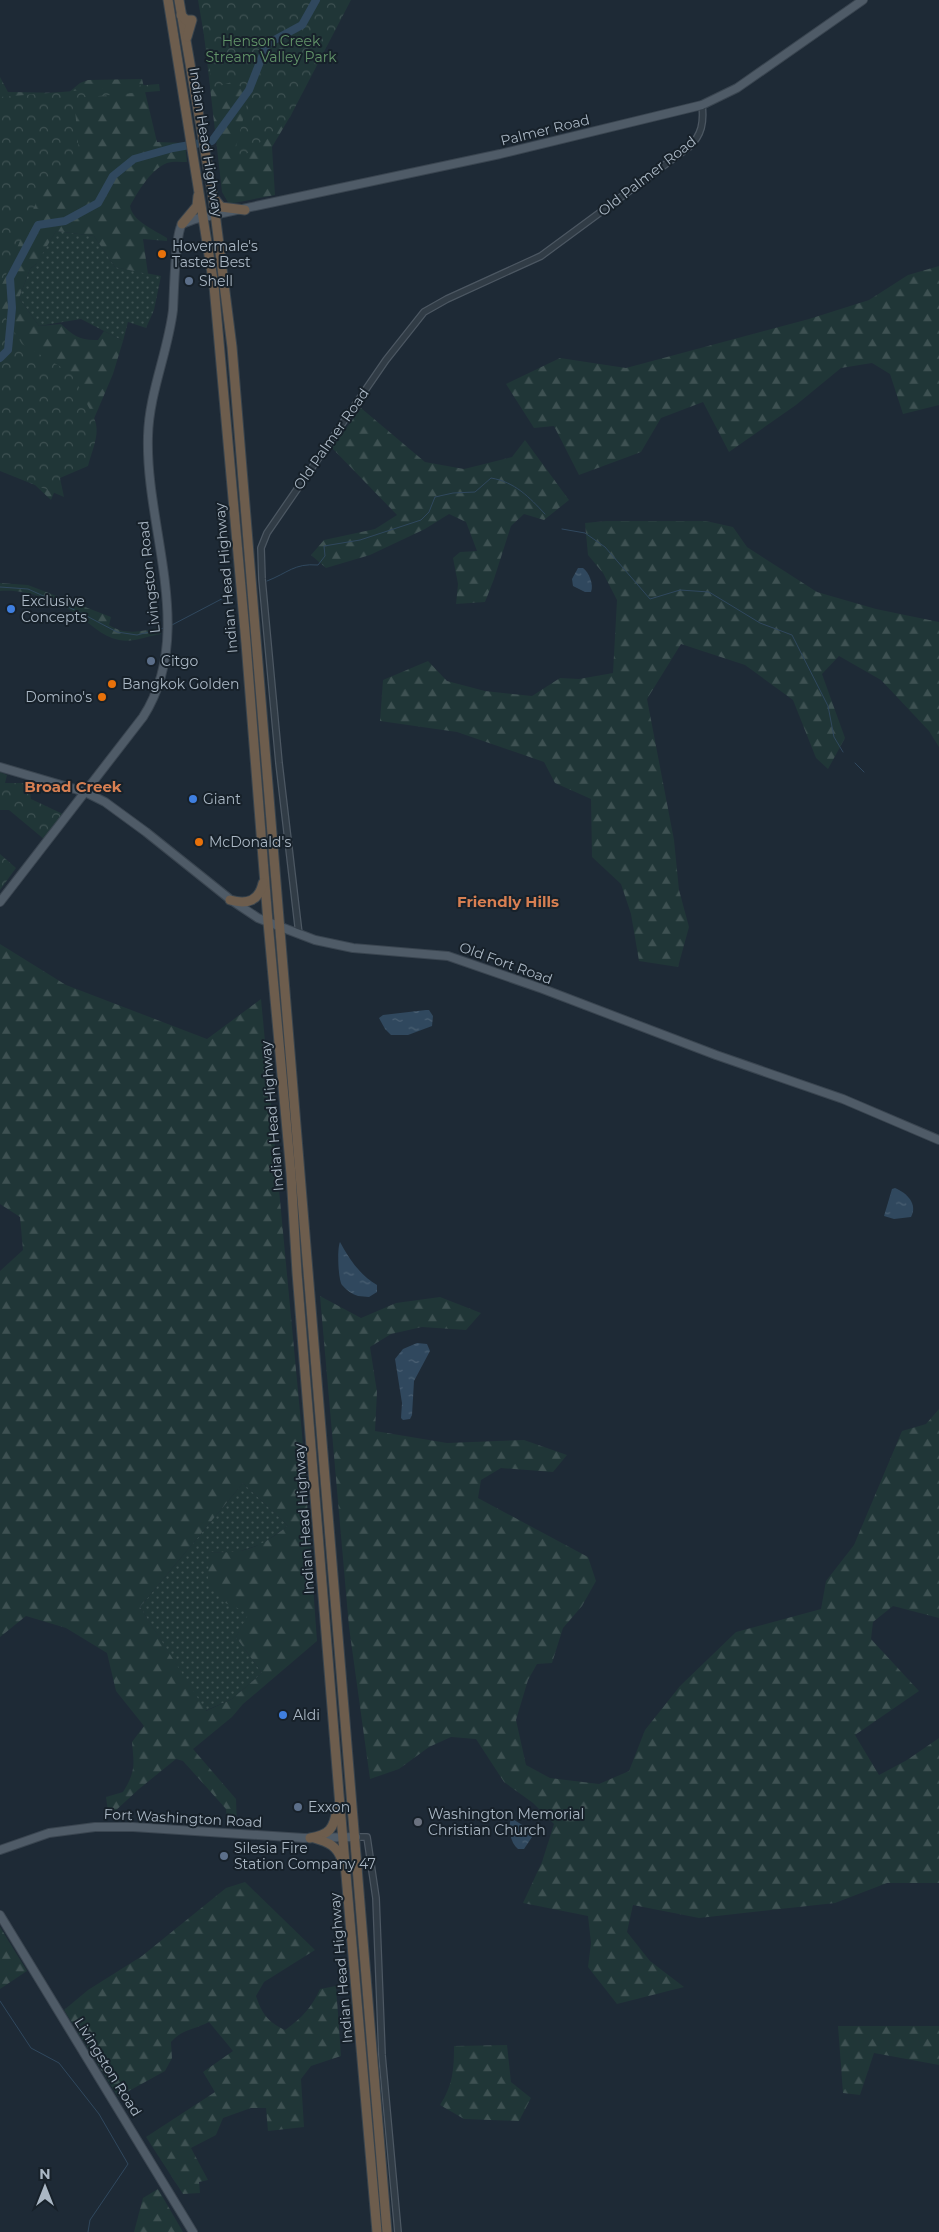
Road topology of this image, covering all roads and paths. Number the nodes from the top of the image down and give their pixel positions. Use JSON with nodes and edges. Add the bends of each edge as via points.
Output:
{"nodes":[{"id":1,"x":168,"y":0,"type":"edge"},
{"id":2,"x":179,"y":0,"type":"edge"},
{"id":3,"x":863,"y":0,"type":"edge"},
{"id":4,"x":702,"y":104,"type":"junction"},
{"id":5,"x":198,"y":178,"type":"junction"},
{"id":6,"x":213,"y":197,"type":"junction"},
{"id":7,"x":244,"y":210,"type":"junction"},
{"id":8,"x":215,"y":216,"type":"junction"},
{"id":9,"x":204,"y":218,"type":"junction"},
{"id":10,"x":182,"y":224,"type":"junction"},
{"id":11,"x":0,"y":767,"type":"edge"},
{"id":12,"x":85,"y":792,"type":"junction"},
{"id":13,"x":264,"y":863,"type":"junction"},
{"id":14,"x":230,"y":900,"type":"junction"},
{"id":15,"x":0,"y":902,"type":"edge"},
{"id":16,"x":268,"y":922,"type":"junction"},
{"id":17,"x":281,"y":927,"type":"junction"},
{"id":18,"x":299,"y":934,"type":"junction"},
{"id":19,"x":939,"y":1140,"type":"edge"},
{"id":20,"x":339,"y":1792,"type":"junction"},
{"id":21,"x":356,"y":1837,"type":"junction"},
{"id":22,"x":312,"y":1838,"type":"junction"},
{"id":23,"x":343,"y":1838,"type":"junction"},
{"id":24,"x":0,"y":1850,"type":"edge"},
{"id":25,"x":347,"y":1881,"type":"junction"},
{"id":26,"x":0,"y":1915,"type":"edge"},
{"id":27,"x":193,"y":2232,"type":"edge"},
{"id":28,"x":377,"y":2232,"type":"edge"},
{"id":29,"x":387,"y":2232,"type":"edge"},
{"id":30,"x":398,"y":2232,"type":"edge"}],
"edges":[{"from":1,"to":5,"type":"highway","name":"Indian Head Highway"},
{"from":2,"to":6,"type":"highway","name":"Indian Head Highway"},
{"from":3,"to":4,"type":"main road","name":"Palmer Road","via":[[742,84]]},
{"from":4,"to":7,"type":"main road","name":"Palmer Road","via":[[500,154]]},
{"from":4,"to":18,"type":"street","name":"Old Palmer Road","via":[[700,134],[689,147],[541,256],[424,312],[386,360],[267,533],[261,548],[262,579]]},
{"from":5,"to":9,"type":"highway","name":"Indian Head Highway"},
{"from":5,"to":10,"type":"highway","via":[[197,206]]},
{"from":6,"to":7,"type":"highway","via":[[221,207]]},
{"from":6,"to":8,"type":"highway","name":"Indian Head Highway"},
{"from":7,"to":8,"type":"main road","name":"Palmer Road"},
{"from":8,"to":9,"type":"main road","name":"Palmer Road"},
{"from":8,"to":17,"type":"highway","name":"Indian Head Highway","via":[[232,347]]},
{"from":9,"to":10,"type":"main road"},
{"from":9,"to":13,"type":"highway","name":"Indian Head Highway","via":[[214,286]]},
{"from":10,"to":12,"type":"main road","name":"Livingston Road","via":[[177,238],[172,313],[148,434],[168,622],[163,672],[150,704]]},
{"from":11,"to":12,"type":"main road","name":"Old Fort Road"},
{"from":12,"to":14,"type":"main road","name":"Old Fort Road","via":[[118,811]]},
{"from":12,"to":15,"type":"main road","name":"Livingston Road"},
{"from":13,"to":14,"type":"highway","via":[[259,895],[250,902]]},
{"from":13,"to":16,"type":"highway","name":"Indian Head Highway"},
{"from":14,"to":16,"type":"main road","name":"Old Fort Road"},
{"from":16,"to":17,"type":"main road","name":"Old Fort Road"},
{"from":16,"to":20,"type":"highway","name":"Indian Head Highway"},
{"from":17,"to":18,"type":"main road","name":"Old Fort Road"},
{"from":17,"to":21,"type":"highway","name":"Indian Head Highway"},
{"from":18,"to":19,"type":"main road","name":"Old Fort Road","via":[[369,950],[448,956],[844,1099]]},
{"from":20,"to":22,"type":"highway","via":[[332,1826],[324,1835]]},
{"from":20,"to":23,"type":"highway","name":"Indian Head Highway"},
{"from":21,"to":23,"type":"main road","name":"Fort Washington Road"},
{"from":21,"to":29,"type":"highway","name":"Indian Head Highway"},
{"from":21,"to":30,"type":"street","name":"Fort Washington Road","via":[[367,1837],[376,1898],[382,2055]]},
{"from":22,"to":23,"type":"main road","name":"Fort Washington Road"},
{"from":22,"to":24,"type":"main road","name":"Fort Washington Road","via":[[95,1827],[49,1833]]},
{"from":22,"to":25,"type":"highway","via":[[328,1842],[337,1850]]},
{"from":23,"to":25,"type":"highway","name":"Indian Head Highway"},
{"from":25,"to":28,"type":"highway","name":"Indian Head Highway"},
{"from":26,"to":27,"type":"main road","name":"Livingston Road"}]}
